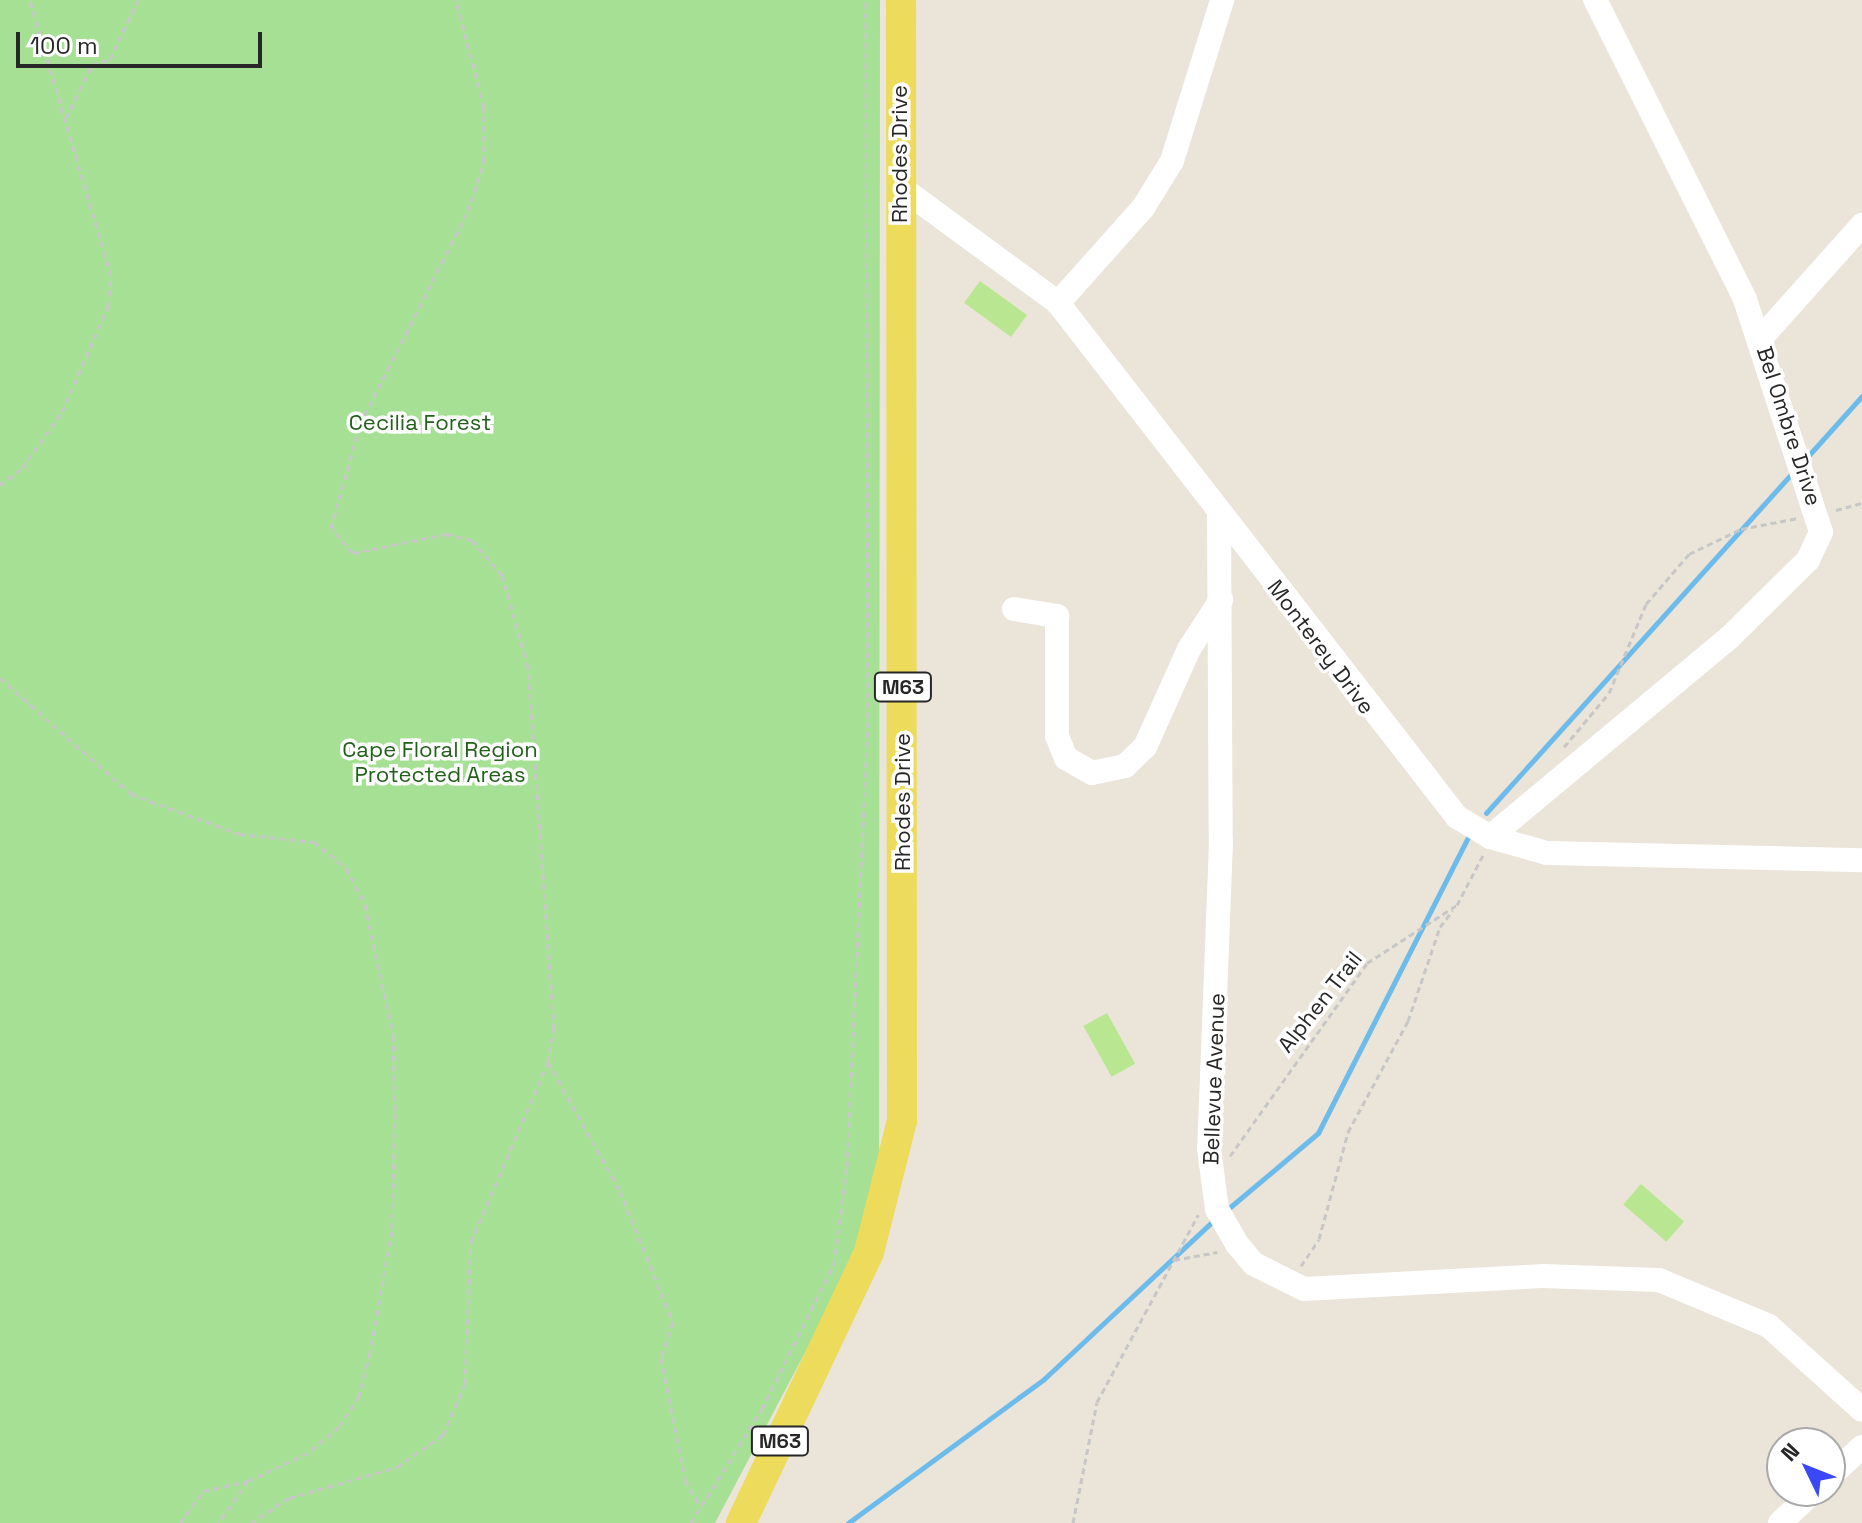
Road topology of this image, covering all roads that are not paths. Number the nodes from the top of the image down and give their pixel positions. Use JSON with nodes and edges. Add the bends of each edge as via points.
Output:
{"nodes":[{"id":1,"x":901,"y":0,"type":"edge"},
{"id":2,"x":1222,"y":0,"type":"edge"},
{"id":3,"x":1595,"y":0,"type":"edge"},
{"id":4,"x":899,"y":186,"type":"junction"},
{"id":5,"x":1862,"y":225,"type":"edge"},
{"id":6,"x":1058,"y":303,"type":"junction"},
{"id":7,"x":1761,"y":338,"type":"junction"},
{"id":8,"x":1219,"y":514,"type":"junction"},
{"id":9,"x":1221,"y":600,"type":"junction"},
{"id":10,"x":1014,"y":609,"type":"dead end"},
{"id":11,"x":1490,"y":837,"type":"junction"},
{"id":12,"x":1862,"y":860,"type":"edge"},
{"id":13,"x":1862,"y":1410,"type":"edge"},
{"id":14,"x":1862,"y":1447,"type":"edge"},
{"id":15,"x":1846,"y":1462,"type":"edge"},
{"id":16,"x":1797,"y":1507,"type":"edge"},
{"id":17,"x":741,"y":1523,"type":"edge"},
{"id":18,"x":1780,"y":1523,"type":"edge"}],
"edges":[{"from":1,"to":4,"type":"main road","name":"Rhodes Drive","number":"M63"},
{"from":2,"to":6,"type":"street","via":[[1172,161],[1143,208]]},
{"from":3,"to":7,"type":"street","name":"Bel Ombre Drive"},
{"from":4,"to":6,"type":"street","name":"Monterey Drive"},
{"from":4,"to":17,"type":"main road","name":"Rhodes Drive","number":"M63","via":[[902,1121],[873,1242]]},
{"from":5,"to":7,"type":"street"},
{"from":6,"to":8,"type":"street","name":"Monterey Drive"},
{"from":7,"to":11,"type":"street","name":"Bel Ombre Drive","via":[[1818,515],[1820,543],[1797,573]]},
{"from":8,"to":9,"type":"street","name":"Bellevue Avenue"},
{"from":8,"to":11,"type":"street","name":"Monterey Drive","via":[[1417,774],[1457,817]]},
{"from":9,"to":10,"type":"street","via":[[1189,649],[1145,747],[1125,766],[1092,773],[1066,758],[1057,736],[1057,616]]},
{"from":9,"to":13,"type":"street","name":"Bellevue Avenue","via":[[1212,1186],[1217,1209],[1249,1258],[1279,1279],[1322,1290],[1542,1276],[1659,1280],[1769,1326]]},
{"from":11,"to":12,"type":"street","name":"Monterey Drive","via":[[1573,855]]},
{"from":14,"to":15,"type":"street"},
{"from":16,"to":18,"type":"street"}]}
